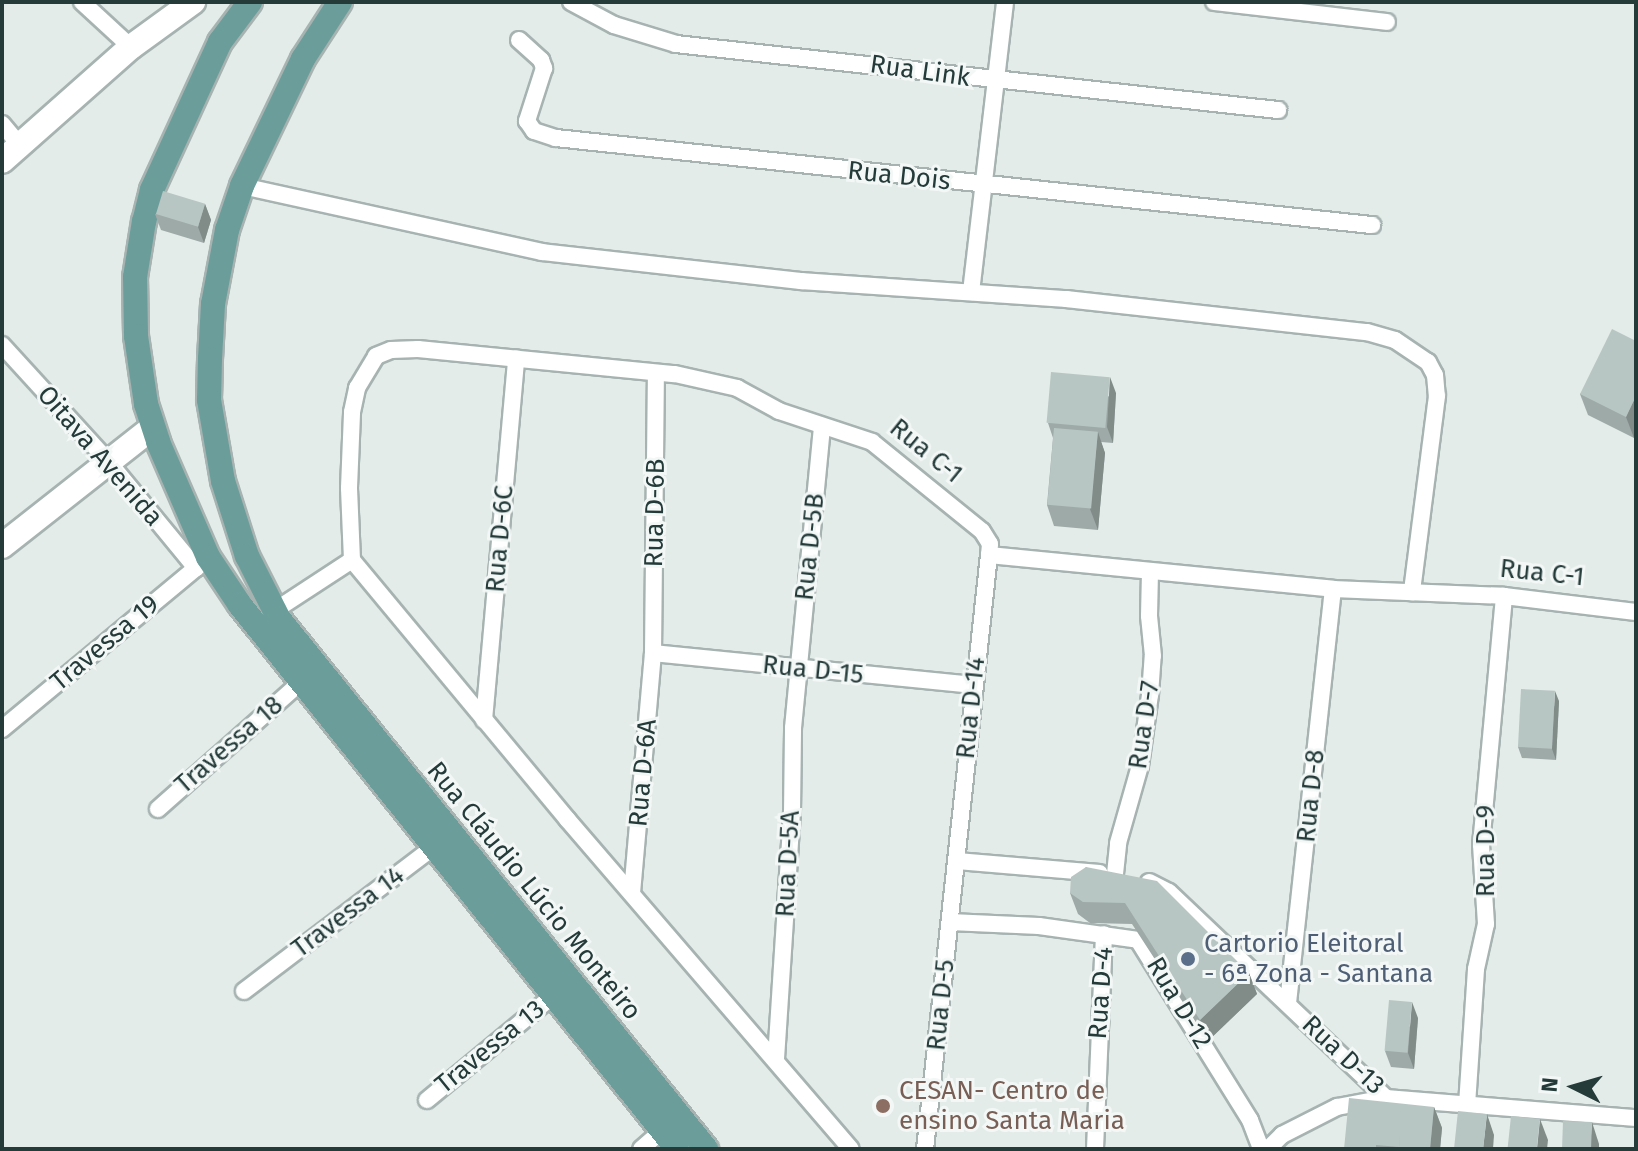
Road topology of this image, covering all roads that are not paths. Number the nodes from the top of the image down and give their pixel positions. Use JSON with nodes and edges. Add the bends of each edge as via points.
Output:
{"nodes":[{"id":1,"x":82,"y":2,"type":"edge"},
{"id":2,"x":193,"y":2,"type":"edge"},
{"id":3,"x":250,"y":2,"type":"edge"},
{"id":4,"x":340,"y":2,"type":"edge"},
{"id":5,"x":571,"y":2,"type":"edge"},
{"id":6,"x":1005,"y":2,"type":"edge"},
{"id":7,"x":1214,"y":2,"type":"edge"},
{"id":8,"x":1366,"y":10,"type":"edge"},
{"id":9,"x":1387,"y":22,"type":"dead end"},
{"id":10,"x":519,"y":40,"type":"dead end"},
{"id":11,"x":131,"y":47,"type":"junction"},
{"id":12,"x":996,"y":81,"type":"junction"},
{"id":13,"x":1278,"y":110,"type":"dead end"},
{"id":14,"x":2,"y":124,"type":"edge"},
{"id":15,"x":11,"y":153,"type":"edge"},
{"id":16,"x":984,"y":185,"type":"junction"},
{"id":17,"x":242,"y":186,"type":"junction"},
{"id":18,"x":1372,"y":225,"type":"dead end"},
{"id":19,"x":971,"y":292,"type":"junction"},
{"id":20,"x":5,"y":356,"type":"edge"},
{"id":21,"x":516,"y":358,"type":"junction"},
{"id":22,"x":656,"y":373,"type":"junction"},
{"id":23,"x":822,"y":426,"type":"junction"},
{"id":24,"x":153,"y":427,"type":"junction"},
{"id":25,"x":108,"y":461,"type":"junction"},
{"id":26,"x":2,"y":546,"type":"edge"},
{"id":27,"x":989,"y":555,"type":"junction"},
{"id":28,"x":352,"y":560,"type":"junction"},
{"id":29,"x":202,"y":562,"type":"junction"},
{"id":30,"x":1150,"y":573,"type":"junction"},
{"id":31,"x":1333,"y":589,"type":"junction"},
{"id":32,"x":1412,"y":592,"type":"junction"},
{"id":33,"x":1504,"y":596,"type":"junction"},
{"id":34,"x":1636,"y":612,"type":"edge"},
{"id":35,"x":264,"y":617,"type":"junction"},
{"id":36,"x":653,"y":653,"type":"junction"},
{"id":37,"x":798,"y":668,"type":"junction"},
{"id":38,"x":310,"y":675,"type":"junction"},
{"id":39,"x":973,"y":685,"type":"junction"},
{"id":40,"x":484,"y":720,"type":"junction"},
{"id":41,"x":2,"y":729,"type":"edge"},
{"id":42,"x":158,"y":809,"type":"dead end"},
{"id":43,"x":443,"y":839,"type":"junction"},
{"id":44,"x":957,"y":861,"type":"junction"},
{"id":45,"x":1115,"y":874,"type":"junction"},
{"id":46,"x":632,"y":893,"type":"junction"},
{"id":47,"x":950,"y":922,"type":"junction"},
{"id":48,"x":1104,"y":934,"type":"junction"},
{"id":49,"x":244,"y":991,"type":"dead end"},
{"id":50,"x":554,"y":995,"type":"junction"},
{"id":51,"x":1288,"y":1003,"type":"junction"},
{"id":52,"x":776,"y":1059,"type":"junction"},
{"id":53,"x":1386,"y":1098,"type":"junction"},
{"id":54,"x":427,"y":1100,"type":"dead end"},
{"id":55,"x":1467,"y":1105,"type":"junction"},
{"id":56,"x":1636,"y":1118,"type":"edge"},
{"id":57,"x":673,"y":1132,"type":"edge"},
{"id":58,"x":641,"y":1149,"type":"edge"},
{"id":59,"x":706,"y":1149,"type":"edge"},
{"id":60,"x":851,"y":1149,"type":"edge"},
{"id":61,"x":925,"y":1149,"type":"edge"},
{"id":62,"x":1095,"y":1149,"type":"edge"},
{"id":63,"x":1261,"y":1149,"type":"edge"},
{"id":64,"x":1268,"y":1149,"type":"edge"}],
"edges":[{"from":1,"to":11,"type":"street"},
{"from":2,"to":11,"type":"street"},
{"from":3,"to":24,"type":"main road","via":[[220,42],[152,190],[144,221],[135,316],[139,367]]},
{"from":4,"to":17,"type":"main road","via":[[303,59]]},
{"from":5,"to":12,"type":"street","name":"Rua Link","via":[[614,25],[676,44]]},
{"from":6,"to":12,"type":"street"},
{"from":7,"to":8,"type":"street"},
{"from":8,"to":9,"type":"street"},
{"from":10,"to":16,"type":"street","name":"Rua Dois","via":[[543,63],[527,121],[542,134]]},
{"from":11,"to":15,"type":"street"},
{"from":12,"to":13,"type":"street","name":"Rua Link"},
{"from":12,"to":16,"type":"street"},
{"from":14,"to":15,"type":"street"},
{"from":16,"to":18,"type":"street","name":"Rua Dois"},
{"from":16,"to":19,"type":"street"},
{"from":17,"to":19,"type":"street","via":[[556,254],[801,281]]},
{"from":17,"to":35,"type":"main road","via":[[227,230],[213,304],[209,400],[223,481]]},
{"from":19,"to":32,"type":"street","via":[[1367,332],[1415,351],[1435,375],[1437,396]]},
{"from":20,"to":25,"type":"street","name":"Oitava Avenida"},
{"from":21,"to":22,"type":"street","name":"Rua C-1"},
{"from":21,"to":28,"type":"street","name":"Rua C-1","via":[[403,349],[382,353],[370,363],[352,412]]},
{"from":21,"to":40,"type":"street","name":"Rua D-6C"},
{"from":22,"to":23,"type":"street","name":"Rua C-1","via":[[728,385]]},
{"from":22,"to":36,"type":"street","name":"Rua D-6B"},
{"from":23,"to":27,"type":"street","name":"Rua C-1","via":[[860,435],[879,447],[982,531],[990,544]]},
{"from":23,"to":37,"type":"street","name":"Rua D-5B"},
{"from":24,"to":25,"type":"street"},
{"from":24,"to":29,"type":"main road"},
{"from":25,"to":26,"type":"street"},
{"from":25,"to":29,"type":"street","name":"Oitava Avenida"},
{"from":27,"to":30,"type":"street","name":"Rua C-1"},
{"from":27,"to":39,"type":"street","name":"Rua D-14"},
{"from":28,"to":35,"type":"street"},
{"from":28,"to":40,"type":"street"},
{"from":29,"to":35,"type":"main road"},
{"from":29,"to":41,"type":"street","name":"Travessa 19"},
{"from":30,"to":31,"type":"street","name":"Rua C-1"},
{"from":30,"to":45,"type":"street","name":"Rua D-7","via":[[1150,695]]},
{"from":31,"to":32,"type":"street","name":"Rua C-1"},
{"from":31,"to":51,"type":"street","name":"Rua D-8"},
{"from":32,"to":33,"type":"street","name":"Rua C-1"},
{"from":33,"to":34,"type":"street","name":"Rua C-1"},
{"from":33,"to":55,"type":"street","name":"Rua D-9","via":[[1481,845],[1486,924],[1476,969]]},
{"from":35,"to":38,"type":"main road","name":"Rua Cláudio Lúcio Monteiro"},
{"from":36,"to":37,"type":"street","name":"Rua D-15"},
{"from":36,"to":46,"type":"street","name":"Rua D-6A"},
{"from":37,"to":39,"type":"street","name":"Rua D-15"},
{"from":37,"to":52,"type":"street","name":"Rua D-5A"},
{"from":38,"to":42,"type":"street","name":"Travessa 18"},
{"from":38,"to":43,"type":"main road","name":"Rua Cláudio Lúcio Monteiro"},
{"from":39,"to":44,"type":"street","name":"Rua D-14"},
{"from":40,"to":46,"type":"street"},
{"from":43,"to":49,"type":"street","name":"Travessa 14"},
{"from":43,"to":50,"type":"main road","name":"Rua Cláudio Lúcio Monteiro"},
{"from":43,"to":57,"type":"main road","name":"Rua Cláudio Lúcio Monteiro"},
{"from":44,"to":45,"type":"street","name":"Rua D-13"},
{"from":44,"to":47,"type":"street","name":"Rua D-5"},
{"from":45,"to":51,"type":"street","name":"Rua D-13","via":[[1169,892]]},
{"from":46,"to":52,"type":"street"},
{"from":47,"to":48,"type":"street","name":"Rua D-12"},
{"from":47,"to":61,"type":"street","name":"Rua D-5"},
{"from":48,"to":62,"type":"street","name":"Rua D-4"},
{"from":48,"to":63,"type":"street","name":"Rua D-12","via":[[1133,938],[1146,949],[1250,1120]]},
{"from":50,"to":54,"type":"street","name":"Travessa 13"},
{"from":50,"to":57,"type":"main road","name":"Rua Cláudio Lúcio Monteiro"},
{"from":51,"to":53,"type":"street","name":"Rua D-13"},
{"from":52,"to":60,"type":"street"},
{"from":53,"to":55,"type":"street","name":"Rua D-13"},
{"from":53,"to":64,"type":"street","via":[[1337,1107],[1282,1135]]},
{"from":55,"to":56,"type":"street","name":"Rua D-13"},
{"from":57,"to":58,"type":"street"},
{"from":57,"to":59,"type":"main road","name":"Rua Cláudio Lúcio Monteiro"}]}
